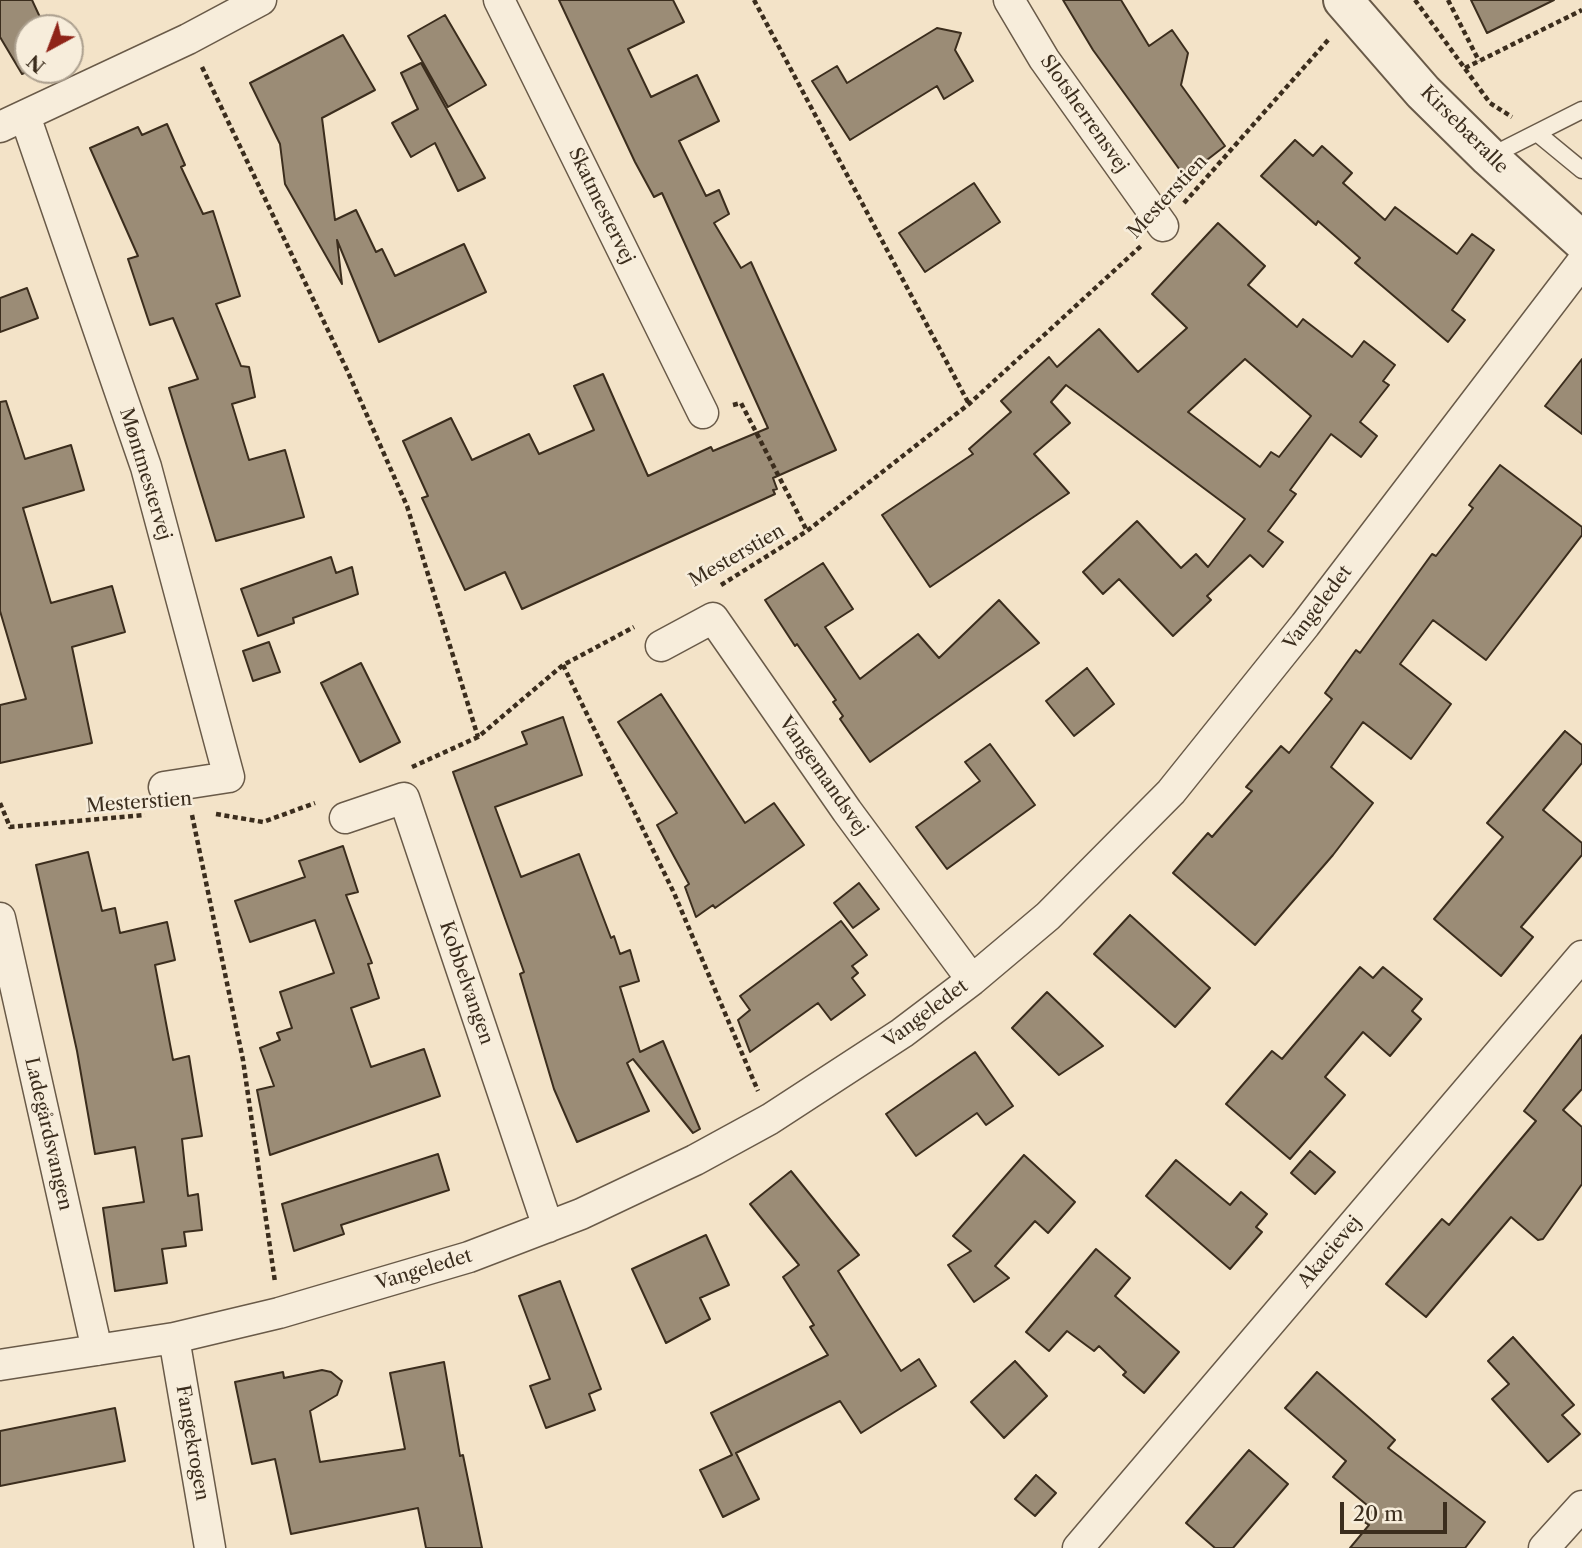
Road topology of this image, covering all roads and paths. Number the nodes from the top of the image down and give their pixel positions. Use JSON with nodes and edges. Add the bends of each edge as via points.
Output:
{"nodes":[{"id":1,"x":261,"y":0,"type":"edge"},
{"id":2,"x":499,"y":0,"type":"edge"},
{"id":3,"x":754,"y":0,"type":"edge"},
{"id":4,"x":1009,"y":0,"type":"edge"},
{"id":5,"x":1415,"y":0,"type":"edge"},
{"id":6,"x":1448,"y":0,"type":"edge"},
{"id":7,"x":1348,"y":6,"type":"edge"},
{"id":8,"x":1582,"y":10,"type":"edge"},
{"id":9,"x":188,"y":39,"type":"junction"},
{"id":10,"x":1479,"y":61,"type":"junction"},
{"id":11,"x":1465,"y":68,"type":"junction"},
{"id":12,"x":1582,"y":110,"type":"edge"},
{"id":13,"x":12,"y":121,"type":"edge"},
{"id":14,"x":1537,"y":133,"type":"junction"},
{"id":15,"x":1489,"y":157,"type":"junction"},
{"id":16,"x":1582,"y":170,"type":"edge"},
{"id":17,"x":1163,"y":226,"type":"junction"},
{"id":18,"x":1582,"y":241,"type":"edge"},
{"id":19,"x":1582,"y":262,"type":"edge"},
{"id":20,"x":968,"y":404,"type":"junction"},
{"id":21,"x":703,"y":412,"type":"joint"},
{"id":22,"x":807,"y":531,"type":"junction"},
{"id":23,"x":712,"y":589,"type":"dead end"},
{"id":24,"x":638,"y":625,"type":"dead end"},
{"id":25,"x":661,"y":646,"type":"dead end"},
{"id":26,"x":563,"y":665,"type":"junction"},
{"id":27,"x":478,"y":737,"type":"junction"},
{"id":28,"x":410,"y":768,"type":"dead end"},
{"id":29,"x":164,"y":787,"type":"dead end"},
{"id":30,"x":0,"y":803,"type":"edge"},
{"id":31,"x":335,"y":808,"type":"joint"},
{"id":32,"x":149,"y":814,"type":"dead end"},
{"id":33,"x":0,"y":918,"type":"edge"},
{"id":34,"x":1582,"y":956,"type":"edge"},
{"id":35,"x":972,"y":980,"type":"junction"},
{"id":36,"x":770,"y":1119,"type":"junction"},
{"id":37,"x":548,"y":1227,"type":"junction"},
{"id":38,"x":279,"y":1313,"type":"junction"},
{"id":39,"x":174,"y":1338,"type":"junction"},
{"id":40,"x":97,"y":1350,"type":"junction"},
{"id":41,"x":0,"y":1365,"type":"edge"},
{"id":42,"x":1582,"y":1506,"type":"edge"},
{"id":43,"x":210,"y":1548,"type":"edge"},
{"id":44,"x":1078,"y":1548,"type":"edge"},
{"id":45,"x":1544,"y":1548,"type":"edge"}],
"edges":[{"from":1,"to":9,"type":"street"},
{"from":2,"to":21,"type":"street","name":"Skatmestervej"},
{"from":3,"to":20,"type":"path"},
{"from":4,"to":17,"type":"street","name":"Slotsherrensvej","via":[[1044,59]]},
{"from":5,"to":11,"type":"path"},
{"from":6,"to":10,"type":"path"},
{"from":7,"to":15,"type":"street","name":"Kirsebæralle","via":[[1423,92]]},
{"from":7,"to":17,"type":"path","name":"Mesterstien"},
{"from":8,"to":10,"type":"path"},
{"from":9,"to":13,"type":"street"},
{"from":9,"to":27,"type":"path","via":[[407,506]]},
{"from":10,"to":11,"type":"path"},
{"from":11,"to":14,"type":"path","via":[[1490,103]]},
{"from":12,"to":14,"type":"lane"},
{"from":13,"to":29,"type":"street","name":"Møntmestervej","via":[[146,467],[229,777]]},
{"from":14,"to":15,"type":"lane"},
{"from":14,"to":16,"type":"lane"},
{"from":15,"to":18,"type":"street","name":"Kirsebæralle"},
{"from":17,"to":20,"type":"path","name":"Mesterstien"},
{"from":19,"to":35,"type":"street","name":"Vangeledet","via":[[1213,743],[1119,847],[1048,916]]},
{"from":20,"to":22,"type":"path","name":"Mesterstien"},
{"from":21,"to":22,"type":"path","via":[[741,402]]},
{"from":22,"to":23,"type":"path","name":"Mesterstien"},
{"from":24,"to":26,"type":"path"},
{"from":25,"to":35,"type":"street","name":"Vangemandsvej","via":[[713,618]]},
{"from":26,"to":27,"type":"path"},
{"from":26,"to":36,"type":"path","via":[[674,893]]},
{"from":27,"to":28,"type":"path"},
{"from":30,"to":32,"type":"path","name":"Mesterstien","via":[[10,827]]},
{"from":31,"to":37,"type":"street","name":"Kobbelvangen","via":[[404,798]]},
{"from":31,"to":38,"type":"path","name":"Mesterstien","via":[[263,821],[191,811],[243,1060]]},
{"from":33,"to":40,"type":"street","name":"Ladegårdsvangen"},
{"from":34,"to":44,"type":"street","name":"Akacievej"},
{"from":35,"to":36,"type":"street","name":"Vangeledet","via":[[891,1041]]},
{"from":36,"to":37,"type":"street","name":"Vangeledet","via":[[661,1177]]},
{"from":37,"to":38,"type":"street","name":"Vangeledet","via":[[456,1261]]},
{"from":38,"to":39,"type":"street","name":"Vangeledet"},
{"from":39,"to":40,"type":"street","name":"Vangeledet"},
{"from":39,"to":43,"type":"street","name":"Fangekrogen"},
{"from":40,"to":41,"type":"street","name":"Vangeledet"},
{"from":42,"to":45,"type":"street"}]}
